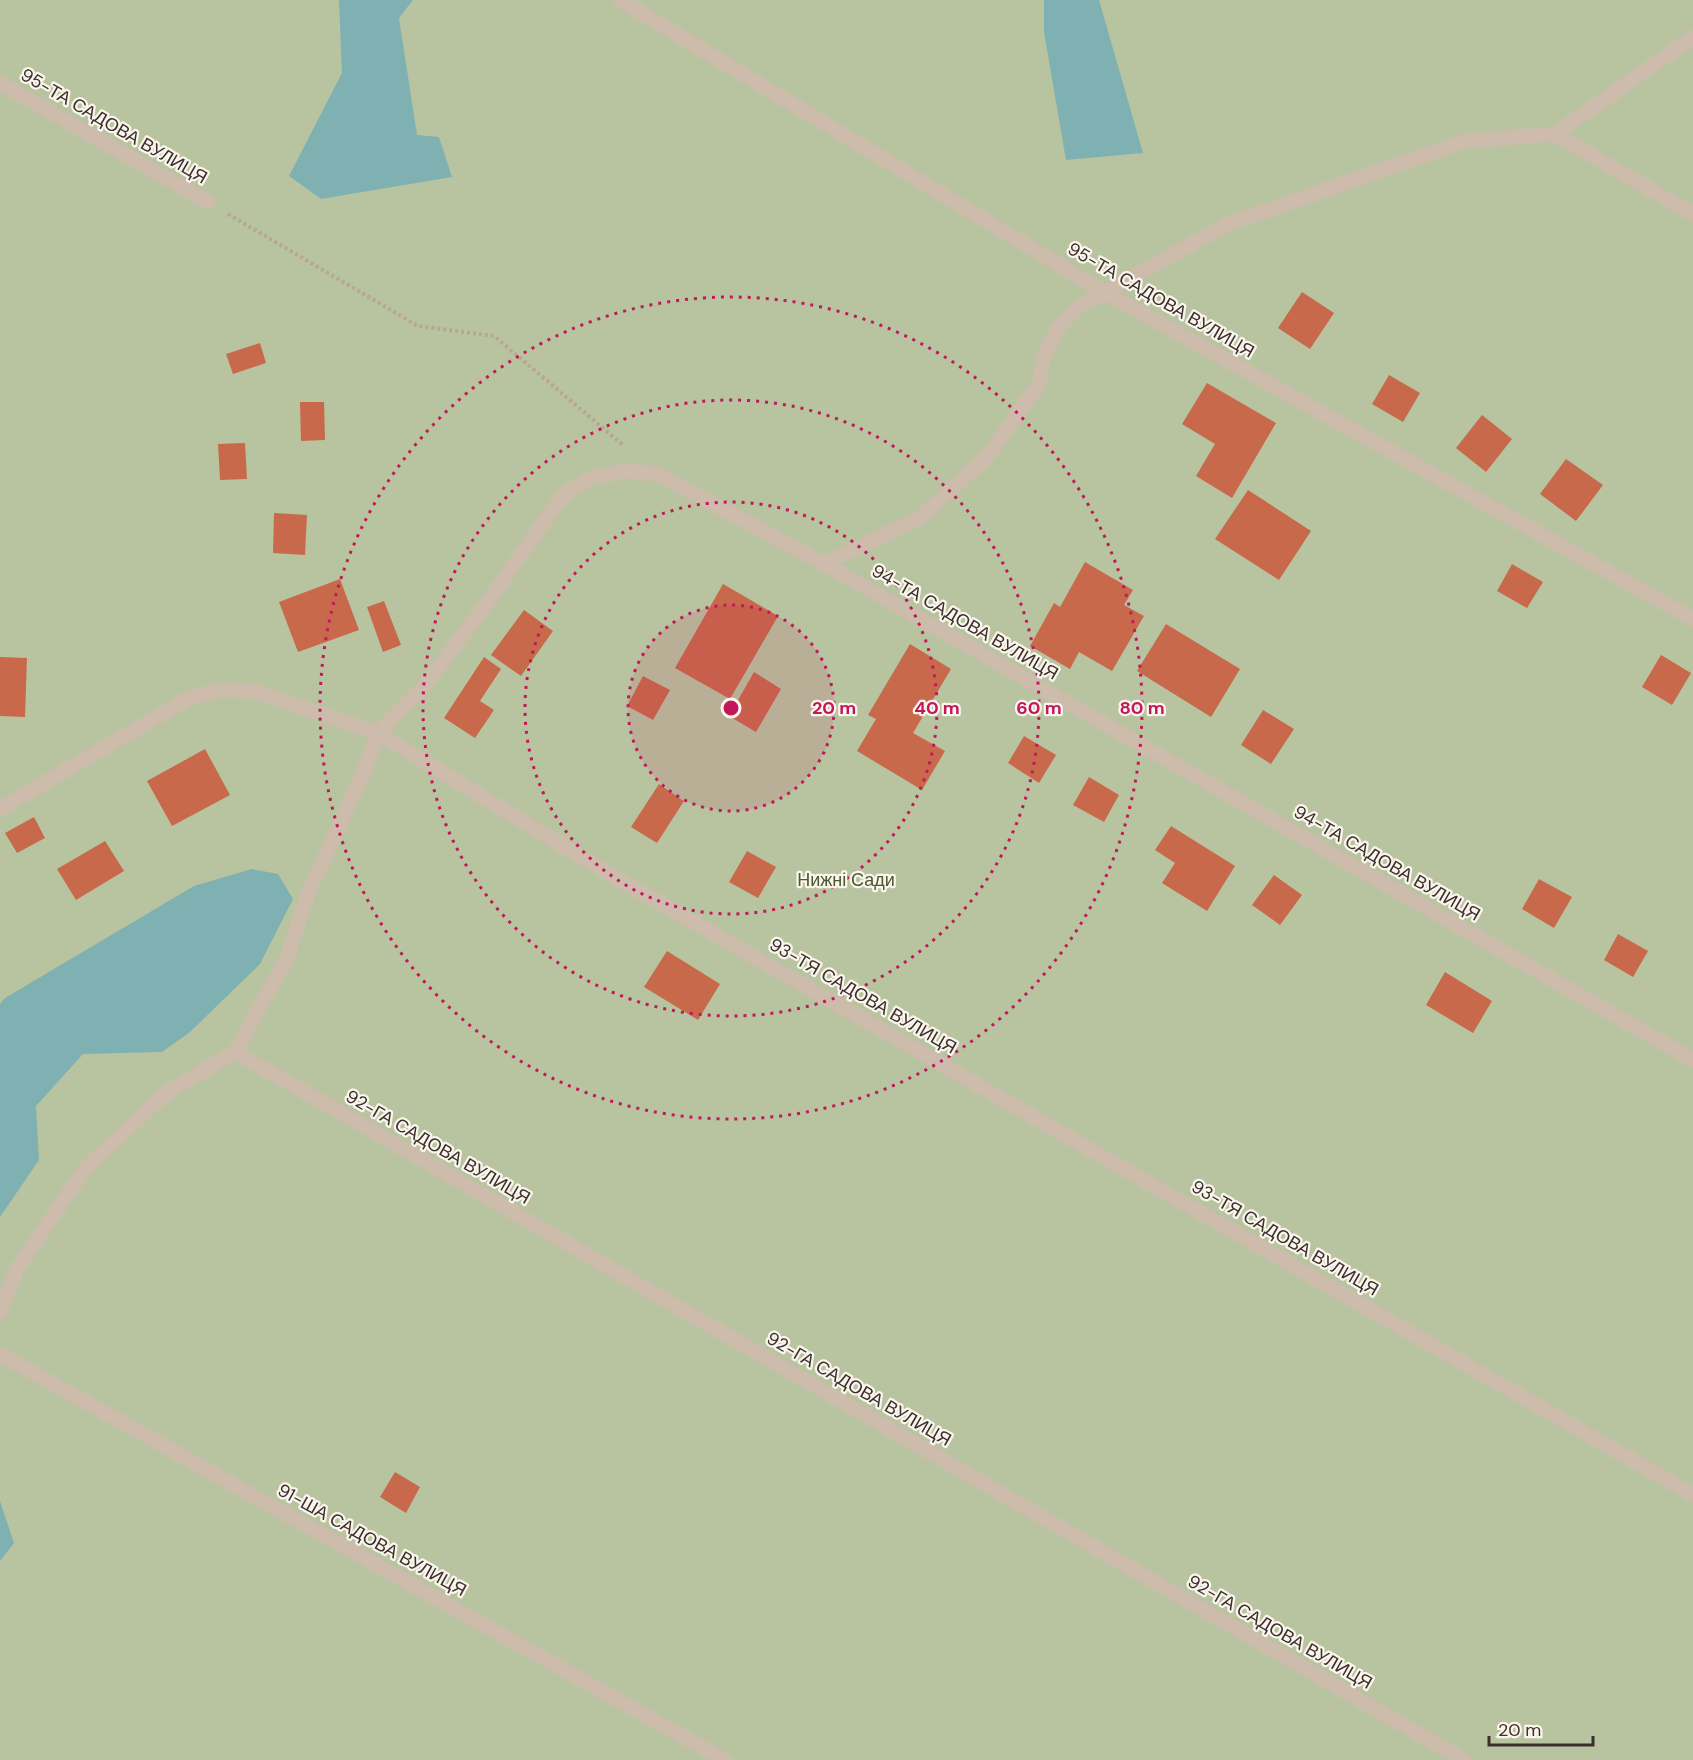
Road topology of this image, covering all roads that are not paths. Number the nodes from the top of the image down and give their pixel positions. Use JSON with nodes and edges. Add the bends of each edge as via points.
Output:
{"nodes":[{"id":1,"x":620,"y":0,"type":"edge"},
{"id":2,"x":1693,"y":37,"type":"edge"},
{"id":3,"x":0,"y":83,"type":"edge"},
{"id":4,"x":1555,"y":134,"type":"junction"},
{"id":5,"x":208,"y":202,"type":"road end"},
{"id":6,"x":1693,"y":214,"type":"edge"},
{"id":7,"x":1104,"y":292,"type":"junction"},
{"id":8,"x":824,"y":564,"type":"junction"},
{"id":9,"x":1693,"y":619,"type":"edge"},
{"id":10,"x":378,"y":733,"type":"junction"},
{"id":11,"x":0,"y":809,"type":"edge"},
{"id":12,"x":235,"y":1052,"type":"junction"},
{"id":13,"x":1693,"y":1060,"type":"edge"},
{"id":14,"x":0,"y":1312,"type":"edge"},
{"id":15,"x":0,"y":1354,"type":"edge"},
{"id":16,"x":1693,"y":1495,"type":"edge"},
{"id":17,"x":725,"y":1760,"type":"edge"},
{"id":18,"x":1464,"y":1760,"type":"edge"}],
"edges":[{"from":1,"to":7,"type":"street","name":"95-ТА САДОВА ВУЛИЦЯ"},
{"from":2,"to":4,"type":"street"},
{"from":3,"to":5,"type":"street","name":"95-ТА САДОВА ВУЛИЦЯ"},
{"from":4,"to":6,"type":"street"},
{"from":4,"to":7,"type":"street","via":[[1465,141],[1228,224]]},
{"from":7,"to":8,"type":"street","via":[[1078,307],[1058,328],[1044,355],[1039,384],[988,456],[921,517]]},
{"from":7,"to":9,"type":"street","name":"95-ТА САДОВА ВУЛИЦЯ"},
{"from":8,"to":10,"type":"street","name":"94-ТА САДОВА ВУЛИЦЯ","via":[[658,474],[624,471],[591,478],[563,495],[423,687]]},
{"from":8,"to":13,"type":"street","name":"94-ТА САДОВА ВУЛИЦЯ"},
{"from":10,"to":11,"type":"street","name":"93-ТЯ САДОВА ВУЛИЦЯ","via":[[254,691],[221,690],[189,698]]},
{"from":10,"to":12,"type":"street","via":[[308,892],[287,958]]},
{"from":10,"to":16,"type":"street","name":"93-ТЯ САДОВА ВУЛИЦЯ","via":[[611,874]]},
{"from":12,"to":14,"type":"street","via":[[165,1094],[85,1169],[17,1269]]},
{"from":12,"to":18,"type":"street","name":"92-ГА САДОВА ВУЛИЦЯ"},
{"from":15,"to":17,"type":"street","name":"91-ША САДОВА ВУЛИЦЯ"}]}
